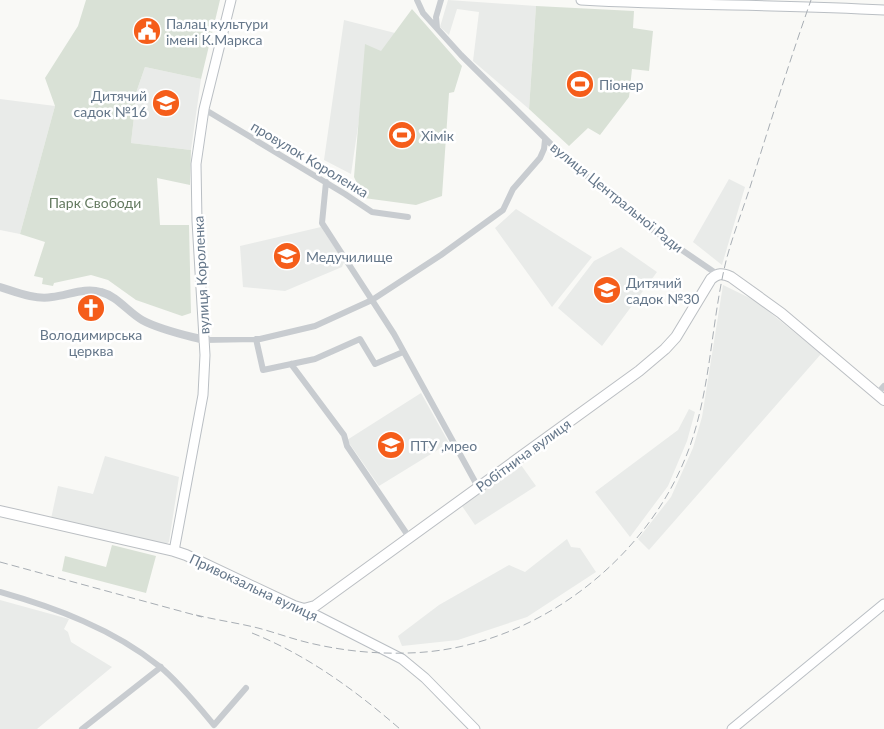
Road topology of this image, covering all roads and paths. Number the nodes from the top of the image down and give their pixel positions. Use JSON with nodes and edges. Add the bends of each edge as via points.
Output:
{"nodes":[{"id":1,"x":231,"y":0,"type":"edge"},
{"id":2,"x":417,"y":0,"type":"edge"},
{"id":3,"x":441,"y":0,"type":"edge"},
{"id":4,"x":581,"y":0,"type":"edge"},
{"id":5,"x":715,"y":2,"type":"edge"},
{"id":6,"x":845,"y":4,"type":"edge"},
{"id":7,"x":884,"y":10,"type":"edge"},
{"id":8,"x":437,"y":28,"type":"junction"},
{"id":9,"x":204,"y":109,"type":"junction"},
{"id":10,"x":545,"y":140,"type":"junction"},
{"id":11,"x":326,"y":182,"type":"junction"},
{"id":12,"x":408,"y":217,"type":"dead end"},
{"id":13,"x":717,"y":274,"type":"junction"},
{"id":14,"x":0,"y":287,"type":"edge"},
{"id":15,"x":372,"y":300,"type":"junction"},
{"id":16,"x":256,"y":339,"type":"junction"},
{"id":17,"x":204,"y":340,"type":"junction"},
{"id":18,"x":403,"y":352,"type":"junction"},
{"id":19,"x":292,"y":366,"type":"junction"},
{"id":20,"x":883,"y":396,"type":"edge"},
{"id":21,"x":478,"y":487,"type":"junction"},
{"id":22,"x":0,"y":511,"type":"edge"},
{"id":23,"x":409,"y":537,"type":"junction"},
{"id":24,"x":174,"y":551,"type":"junction"},
{"id":25,"x":0,"y":592,"type":"edge"},
{"id":26,"x":884,"y":604,"type":"edge"},
{"id":27,"x":304,"y":609,"type":"junction"},
{"id":28,"x":161,"y":667,"type":"junction"},
{"id":29,"x":246,"y":688,"type":"dead end"},
{"id":30,"x":82,"y":729,"type":"edge"},
{"id":31,"x":474,"y":729,"type":"edge"},
{"id":32,"x":732,"y":729,"type":"edge"}],
"edges":[{"from":1,"to":9,"type":"main road","name":"вулиця Короленка"},
{"from":2,"to":8,"type":"street","name":"вулиця Центральної Ради","via":[[423,13]]},
{"from":3,"to":8,"type":"street","via":[[436,17]]},
{"from":4,"to":5,"type":"main road","via":[[660,4]]},
{"from":5,"to":6,"type":"main road","via":[[810,7]]},
{"from":6,"to":7,"type":"main road"},
{"from":8,"to":10,"type":"street","name":"вулиця Центральної Ради"},
{"from":9,"to":11,"type":"street","name":"провулок Короленка"},
{"from":9,"to":17,"type":"main road","name":"вулиця Короленка","via":[[196,164],[196,206]]},
{"from":10,"to":13,"type":"street","name":"вулиця Центральної Ради","via":[[628,210]]},
{"from":10,"to":15,"type":"street","via":[[540,158],[526,172],[503,210]]},
{"from":11,"to":12,"type":"street","name":"провулок Короленка","via":[[372,212]]},
{"from":11,"to":15,"type":"street","via":[[322,223]]},
{"from":13,"to":20,"type":"main road","name":"вулиця Центральної Ради","via":[[731,277],[774,308]]},
{"from":13,"to":21,"type":"main road","name":"Робітнича вулиця","via":[[665,349]]},
{"from":14,"to":17,"type":"street","via":[[38,298],[101,292],[143,320]]},
{"from":15,"to":16,"type":"street","via":[[315,326]]},
{"from":15,"to":18,"type":"street"},
{"from":16,"to":17,"type":"street"},
{"from":16,"to":19,"type":"street","via":[[263,370]]},
{"from":17,"to":24,"type":"main road","name":"вулиця Короленка","via":[[203,396]]},
{"from":18,"to":19,"type":"street","via":[[375,364],[360,339]]},
{"from":18,"to":21,"type":"street"},
{"from":19,"to":23,"type":"street","via":[[344,435],[347,446]]},
{"from":21,"to":23,"type":"main road","name":"Робітнича вулиця"},
{"from":22,"to":24,"type":"main road","name":"Привокзальна вулиця"},
{"from":23,"to":27,"type":"main road","name":"Робітнича вулиця","via":[[315,606]]},
{"from":24,"to":27,"type":"main road","name":"Привокзальна вулиця"},
{"from":25,"to":28,"type":"street","via":[[76,617],[126,643]]},
{"from":26,"to":32,"type":"main road"},
{"from":27,"to":31,"type":"main road","name":"Привокзальна вулиця","via":[[402,659]]},
{"from":28,"to":29,"type":"street","via":[[214,725]]},
{"from":28,"to":30,"type":"street"}]}
